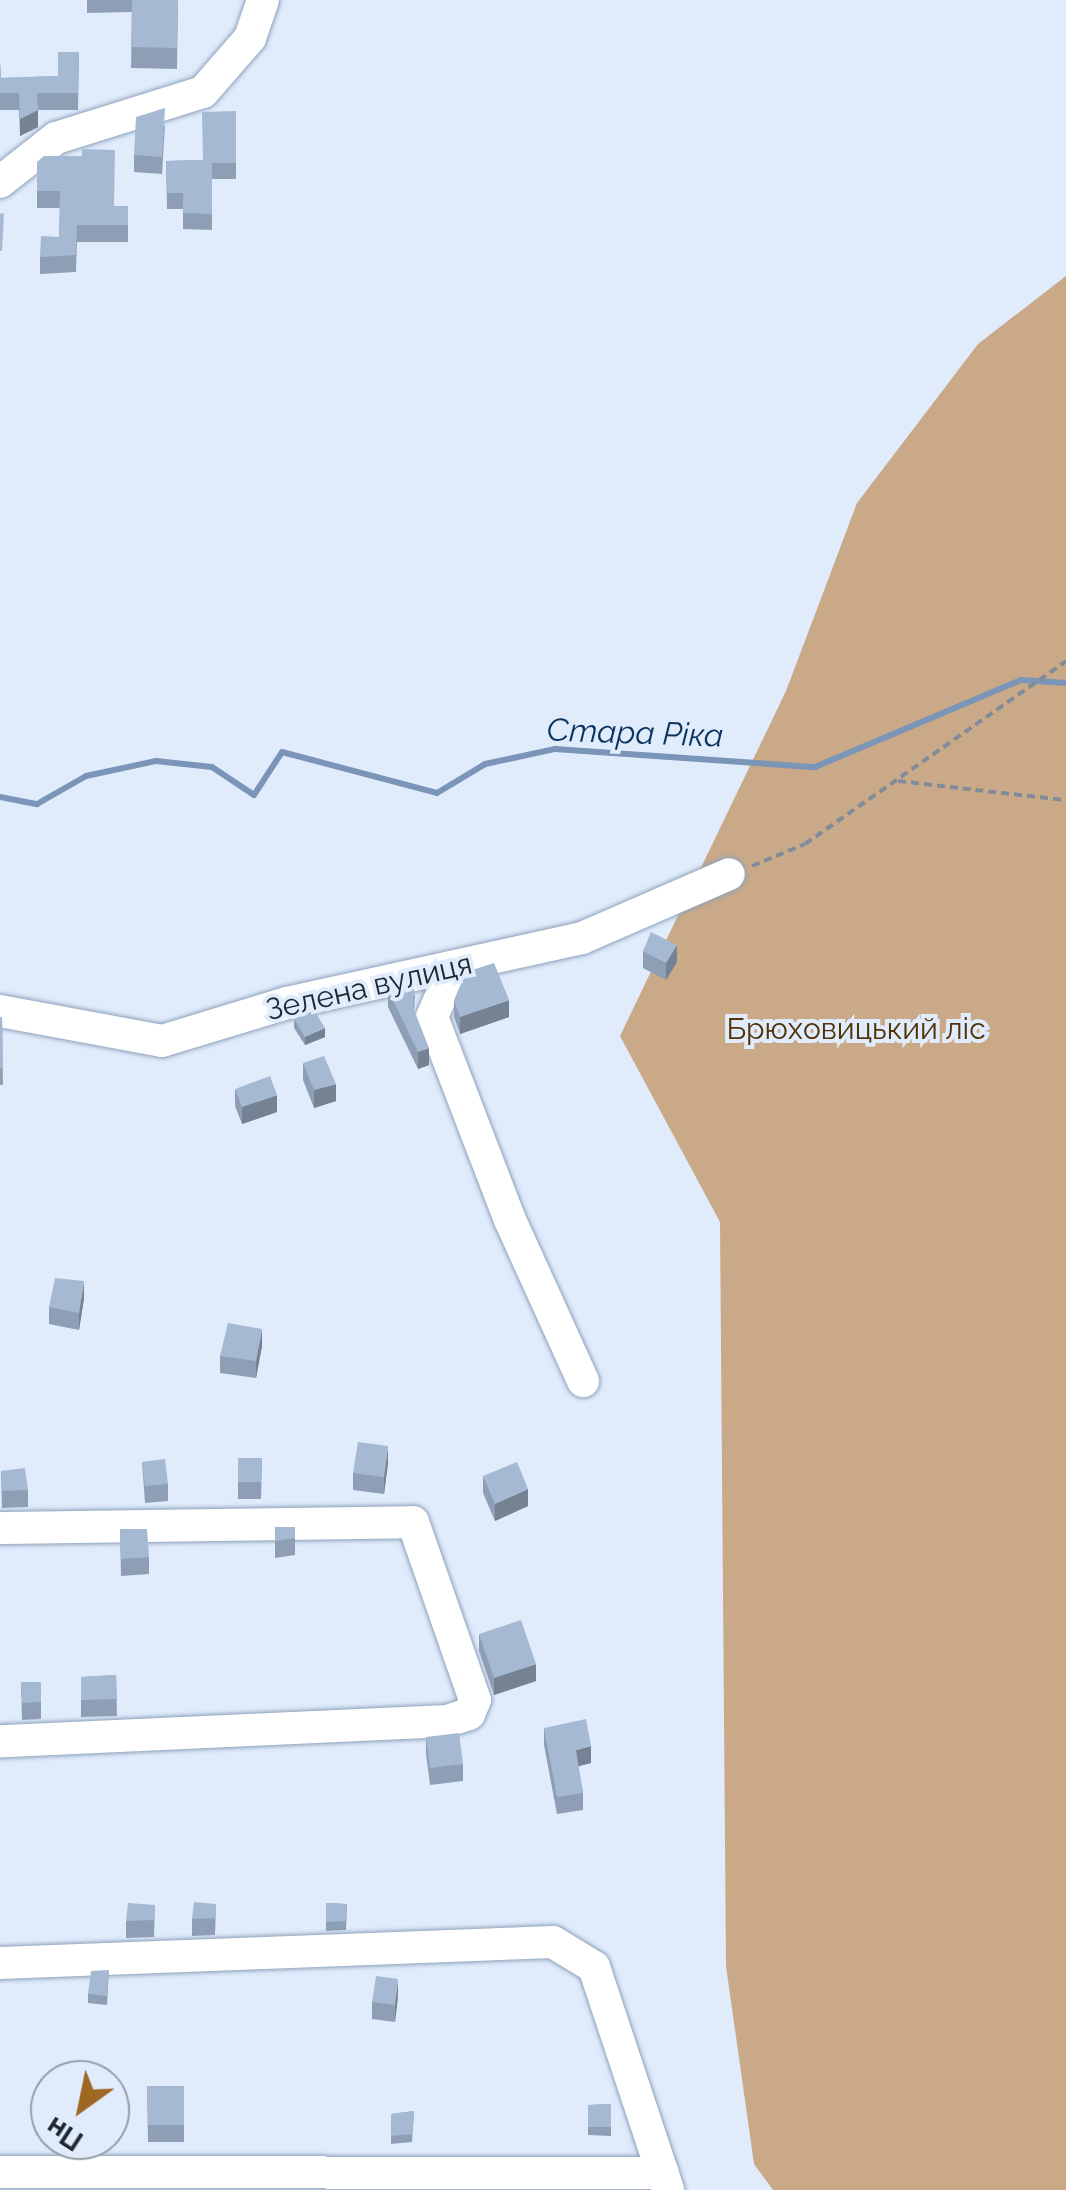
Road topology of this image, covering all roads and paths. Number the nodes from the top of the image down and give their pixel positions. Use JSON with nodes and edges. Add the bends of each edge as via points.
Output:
{"nodes":[{"id":1,"x":264,"y":0,"type":"edge"},
{"id":2,"x":0,"y":182,"type":"edge"},
{"id":3,"x":1066,"y":662,"type":"edge"},
{"id":4,"x":898,"y":781,"type":"junction"},
{"id":5,"x":1066,"y":800,"type":"edge"},
{"id":6,"x":729,"y":874,"type":"joint"},
{"id":7,"x":453,"y":968,"type":"junction"},
{"id":8,"x":0,"y":1011,"type":"edge"},
{"id":9,"x":583,"y":1381,"type":"dead end"},
{"id":10,"x":0,"y":1528,"type":"edge"},
{"id":11,"x":0,"y":1742,"type":"edge"},
{"id":12,"x":0,"y":1963,"type":"edge"},
{"id":13,"x":0,"y":2172,"type":"edge"},
{"id":14,"x":665,"y":2182,"type":"edge"}],
"edges":[{"from":1,"to":2,"type":"street","via":[[250,38],[203,92],[56,138]]},
{"from":3,"to":4,"type":"path"},
{"from":4,"to":5,"type":"path"},
{"from":4,"to":6,"type":"path","via":[[806,844]]},
{"from":6,"to":7,"type":"street","name":"Зелена вулиця","via":[[582,938]]},
{"from":7,"to":8,"type":"street","name":"Зелена вулиця","via":[[287,1003],[162,1042]]},
{"from":7,"to":9,"type":"street","via":[[432,1018],[510,1220]]},
{"from":10,"to":11,"type":"street","via":[[413,1522],[475,1700],[469,1714],[448,1721]]},
{"from":12,"to":14,"type":"street","via":[[553,1942],[594,1967]]},
{"from":13,"to":14,"type":"street"}]}
